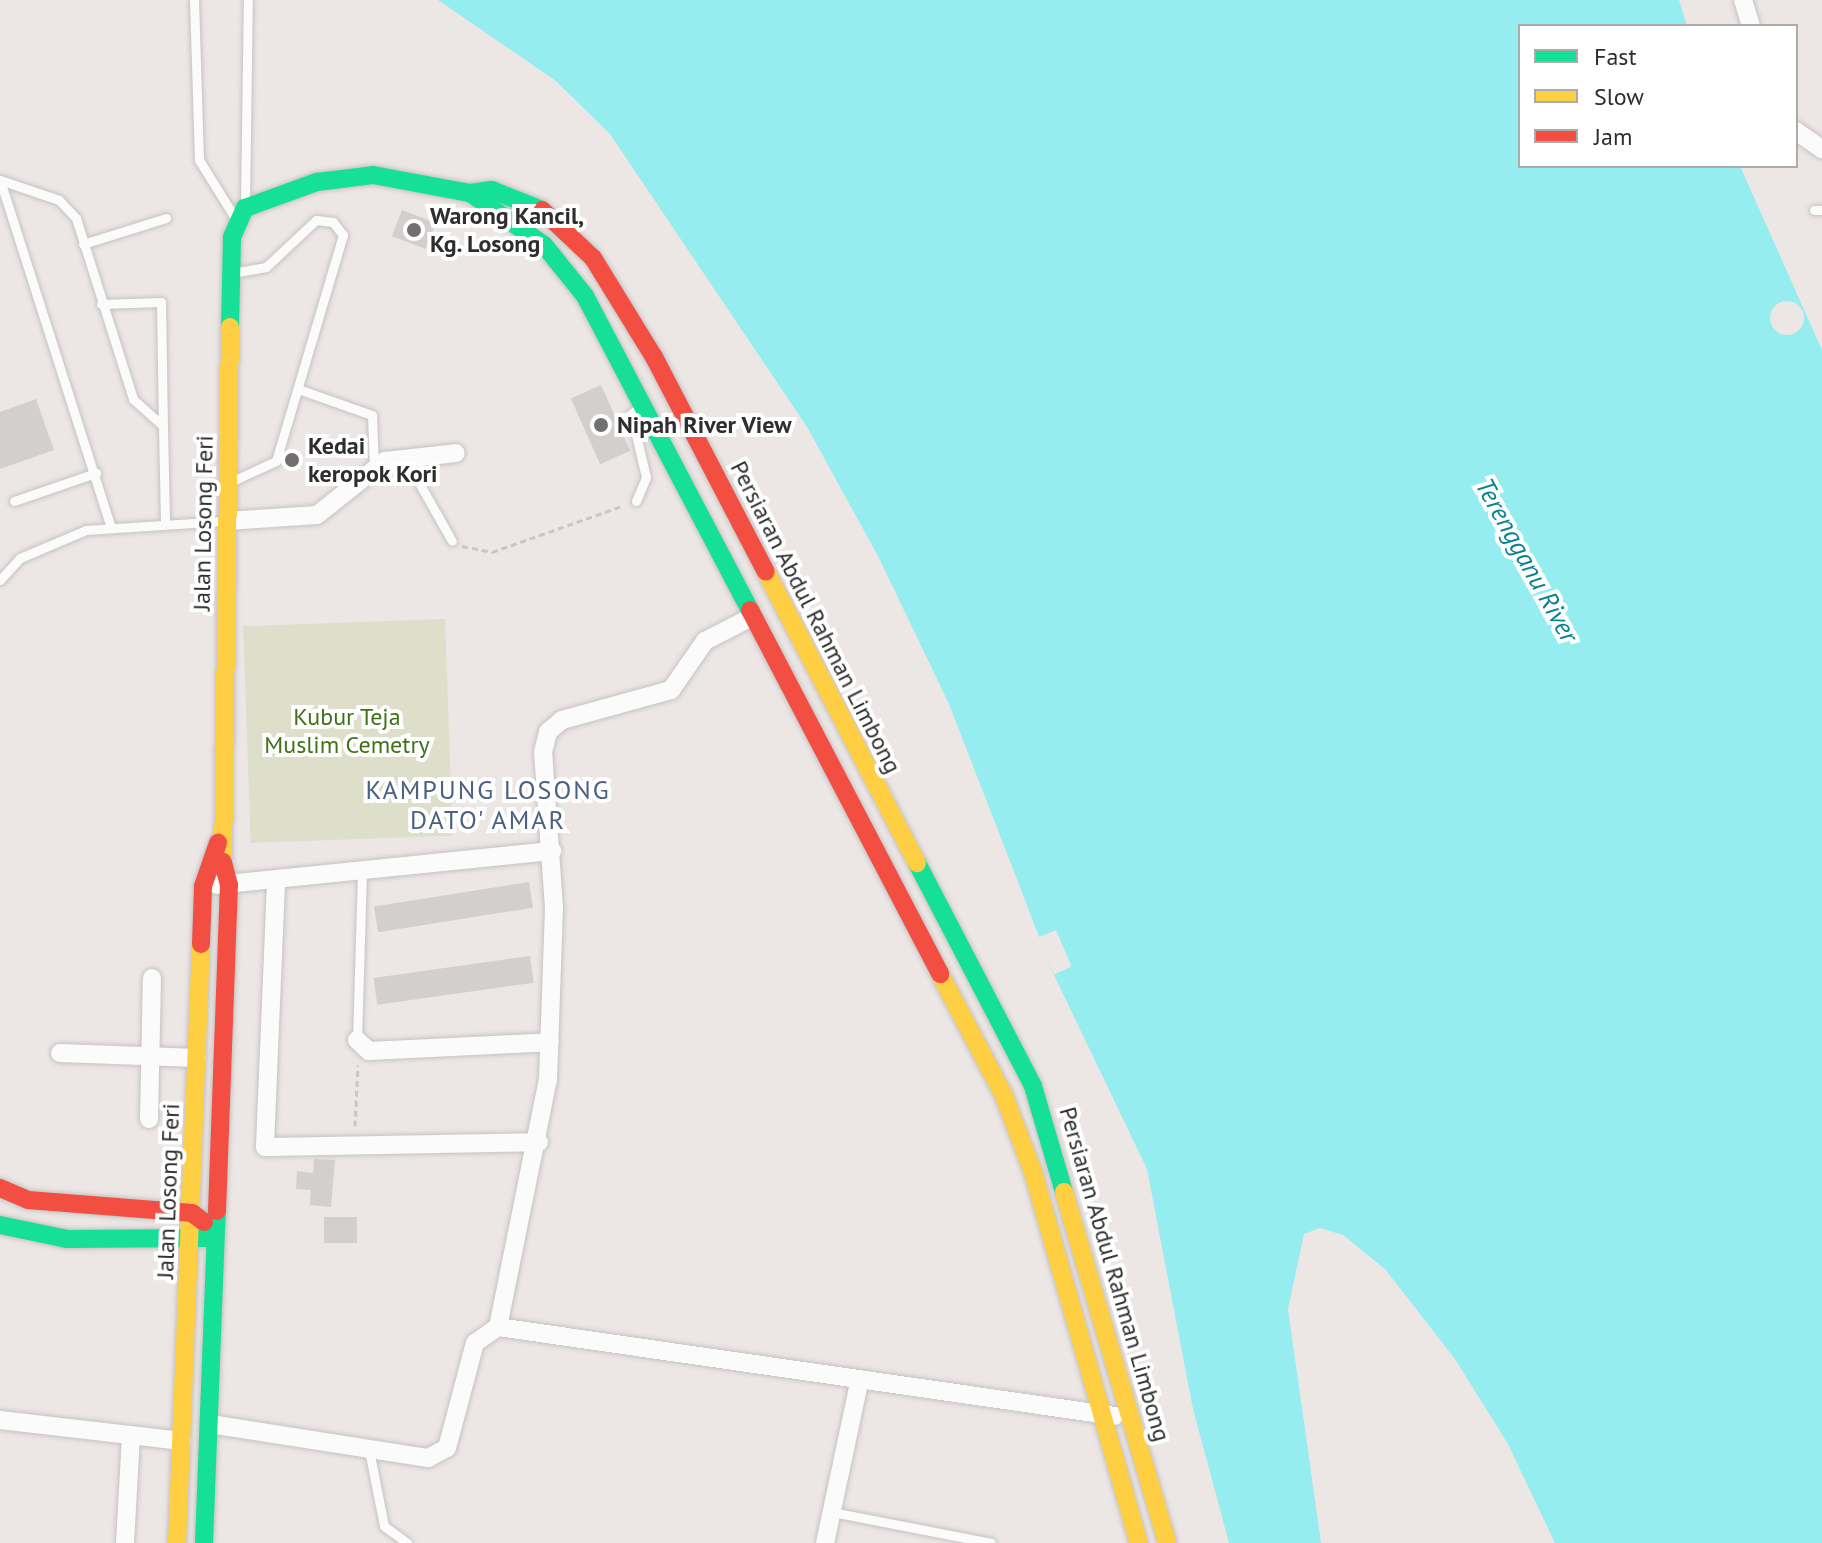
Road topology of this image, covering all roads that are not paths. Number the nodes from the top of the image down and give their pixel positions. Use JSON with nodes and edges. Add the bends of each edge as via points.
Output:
{"nodes":[{"id":1,"x":194,"y":0,"type":"edge"},
{"id":2,"x":248,"y":0,"type":"edge"},
{"id":3,"x":1743,"y":0,"type":"edge"},
{"id":4,"x":1750,"y":24,"type":"edge"},
{"id":5,"x":1798,"y":132,"type":"edge"},
{"id":6,"x":1822,"y":149,"type":"edge"},
{"id":7,"x":0,"y":180,"type":"edge"},
{"id":8,"x":470,"y":193,"type":"junction"},
{"id":9,"x":241,"y":215,"type":"junction"},
{"id":10,"x":166,"y":218,"type":"dead end"},
{"id":11,"x":83,"y":244,"type":"junction"},
{"id":12,"x":231,"y":273,"type":"junction"},
{"id":13,"x":101,"y":304,"type":"junction"},
{"id":14,"x":301,"y":390,"type":"junction"},
{"id":15,"x":645,"y":404,"type":"junction"},
{"id":16,"x":163,"y":426,"type":"junction"},
{"id":17,"x":456,"y":453,"type":"dead end"},
{"id":18,"x":405,"y":458,"type":"junction"},
{"id":19,"x":374,"y":467,"type":"junction"},
{"id":20,"x":96,"y":473,"type":"junction"},
{"id":21,"x":228,"y":483,"type":"junction"},
{"id":22,"x":14,"y":501,"type":"dead end"},
{"id":23,"x":636,"y":501,"type":"road end"},
{"id":24,"x":227,"y":521,"type":"junction"},
{"id":25,"x":165,"y":523,"type":"junction"},
{"id":26,"x":110,"y":525,"type":"junction"},
{"id":27,"x":452,"y":541,"type":"road end"},
{"id":28,"x":0,"y":580,"type":"edge"},
{"id":29,"x":752,"y":617,"type":"junction"},
{"id":30,"x":218,"y":843,"type":"junction"},
{"id":31,"x":552,"y":851,"type":"junction"},
{"id":32,"x":362,"y":873,"type":"junction"},
{"id":33,"x":276,"y":883,"type":"junction"},
{"id":34,"x":229,"y":885,"type":"junction"},
{"id":35,"x":203,"y":886,"type":"junction"},
{"id":36,"x":152,"y":978,"type":"dead end"},
{"id":37,"x":550,"y":1042,"type":"junction"},
{"id":38,"x":358,"y":1043,"type":"joint"},
{"id":39,"x":60,"y":1053,"type":"dead end"},
{"id":40,"x":150,"y":1057,"type":"junction"},
{"id":41,"x":197,"y":1058,"type":"junction"},
{"id":42,"x":149,"y":1119,"type":"dead end"},
{"id":43,"x":539,"y":1142,"type":"junction"},
{"id":44,"x":0,"y":1188,"type":"edge"},
{"id":45,"x":192,"y":1213,"type":"junction"},
{"id":46,"x":0,"y":1225,"type":"edge"},
{"id":47,"x":218,"y":1233,"type":"junction"},
{"id":48,"x":189,"y":1243,"type":"junction"},
{"id":49,"x":498,"y":1327,"type":"junction"},
{"id":50,"x":859,"y":1383,"type":"junction"},
{"id":51,"x":1130,"y":1412,"type":"junction"},
{"id":52,"x":0,"y":1420,"type":"edge"},
{"id":53,"x":1103,"y":1420,"type":"junction"},
{"id":54,"x":210,"y":1424,"type":"junction"},
{"id":55,"x":131,"y":1435,"type":"junction"},
{"id":56,"x":182,"y":1441,"type":"junction"},
{"id":57,"x":369,"y":1450,"type":"junction"},
{"id":58,"x":832,"y":1512,"type":"junction"},
{"id":59,"x":125,"y":1543,"type":"edge"},
{"id":60,"x":177,"y":1543,"type":"edge"},
{"id":61,"x":204,"y":1543,"type":"edge"},
{"id":62,"x":407,"y":1543,"type":"edge"},
{"id":63,"x":825,"y":1543,"type":"edge"},
{"id":64,"x":991,"y":1543,"type":"edge"},
{"id":65,"x":1139,"y":1543,"type":"edge"},
{"id":66,"x":1167,"y":1543,"type":"edge"}],
"edges":[{"from":1,"to":9,"type":"lane","via":[[199,160]]},
{"from":2,"to":9,"type":"lane"},
{"from":3,"to":4,"type":"street"},
{"from":5,"to":6,"type":"street"},
{"from":7,"to":11,"type":"lane","via":[[59,200],[76,218]]},
{"from":7,"to":20,"type":"lane"},
{"from":8,"to":9,"type":"street","via":[[400,175],[341,176]]},
{"from":8,"to":15,"type":"street","via":[[544,245],[569,274]]},
{"from":8,"to":51,"type":"street","name":"Persiaran Abdul Rahman Limbong","via":[[492,190],[566,225],[654,357],[1033,1086]]},
{"from":9,"to":12,"type":"street","name":"Jalan Losong Feri"},
{"from":10,"to":11,"type":"lane"},
{"from":11,"to":13,"type":"lane"},
{"from":12,"to":14,"type":"lane","via":[[266,267],[316,220],[333,222],[343,235]]},
{"from":12,"to":21,"type":"street","name":"Jalan Losong Feri"},
{"from":13,"to":16,"type":"lane","via":[[133,399]]},
{"from":13,"to":16,"type":"lane","via":[[161,302]]},
{"from":14,"to":19,"type":"lane","via":[[372,415]]},
{"from":14,"to":21,"type":"lane","via":[[276,461]]},
{"from":15,"to":23,"type":"lane","via":[[631,414],[646,477]]},
{"from":15,"to":29,"type":"street"},
{"from":16,"to":25,"type":"lane"},
{"from":17,"to":18,"type":"street"},
{"from":18,"to":19,"type":"street"},
{"from":18,"to":27,"type":"lane"},
{"from":19,"to":24,"type":"street","via":[[341,502],[317,515]]},
{"from":20,"to":22,"type":"lane"},
{"from":20,"to":26,"type":"lane"},
{"from":21,"to":24,"type":"street","name":"Jalan Losong Feri"},
{"from":24,"to":25,"type":"lane"},
{"from":24,"to":30,"type":"street","name":"Jalan Losong Feri"},
{"from":25,"to":26,"type":"lane"},
{"from":26,"to":28,"type":"lane","via":[[20,558]]},
{"from":29,"to":31,"type":"street","via":[[705,641],[671,690],[562,720],[548,732],[543,752]]},
{"from":29,"to":53,"type":"street","via":[[1004,1096]]},
{"from":30,"to":34,"type":"street","name":"Jalan Losong Feri"},
{"from":30,"to":35,"type":"street","name":"Jalan Losong Feri"},
{"from":31,"to":32,"type":"street"},
{"from":31,"to":37,"type":"street"},
{"from":32,"to":33,"type":"street"},
{"from":32,"to":38,"type":"lane"},
{"from":33,"to":34,"type":"street"},
{"from":33,"to":43,"type":"street","via":[[261,1136],[274,1152]]},
{"from":34,"to":35,"type":"street"},
{"from":34,"to":47,"type":"street","name":"Jalan Losong Feri"},
{"from":35,"to":41,"type":"street","name":"Jalan Losong Feri"},
{"from":36,"to":40,"type":"street"},
{"from":37,"to":38,"type":"street"},
{"from":37,"to":43,"type":"street"},
{"from":39,"to":40,"type":"street"},
{"from":40,"to":41,"type":"street"},
{"from":40,"to":42,"type":"street"},
{"from":41,"to":45,"type":"street","name":"Jalan Losong Feri"},
{"from":43,"to":49,"type":"street"},
{"from":44,"to":45,"type":"street","via":[[28,1200]]},
{"from":45,"to":47,"type":"street"},
{"from":45,"to":48,"type":"street","name":"Jalan Losong Feri"},
{"from":46,"to":48,"type":"street","via":[[67,1239]]},
{"from":47,"to":48,"type":"street"},
{"from":47,"to":54,"type":"street","name":"Jalan Losong Feri"},
{"from":48,"to":56,"type":"street","name":"Jalan Losong Feri"},
{"from":49,"to":50,"type":"street"},
{"from":49,"to":57,"type":"street","via":[[475,1343],[442,1453],[419,1458]]},
{"from":50,"to":53,"type":"street"},
{"from":50,"to":58,"type":"street"},
{"from":51,"to":53,"type":"street"},
{"from":51,"to":66,"type":"street","name":"Persiaran Abdul Rahman Limbong"},
{"from":52,"to":55,"type":"street"},
{"from":53,"to":65,"type":"street"},
{"from":54,"to":57,"type":"street"},
{"from":54,"to":61,"type":"street","name":"Jalan Losong Feri"},
{"from":55,"to":56,"type":"street"},
{"from":55,"to":59,"type":"street"},
{"from":56,"to":60,"type":"street","name":"Jalan Losong Feri"},
{"from":57,"to":62,"type":"lane","via":[[384,1526]]},
{"from":58,"to":63,"type":"street"},
{"from":58,"to":64,"type":"lane"}]}
